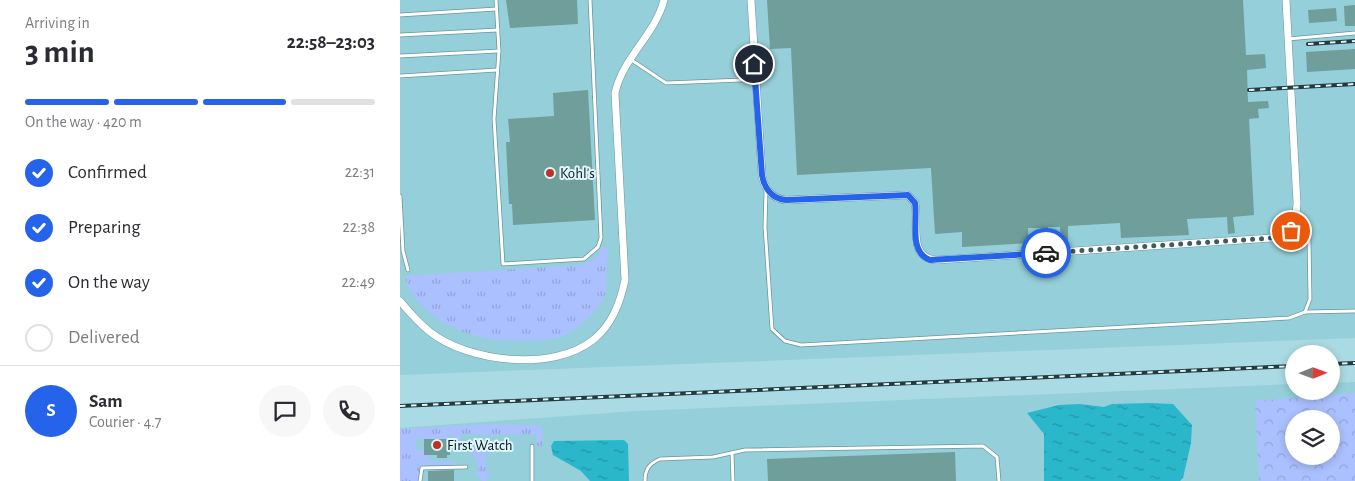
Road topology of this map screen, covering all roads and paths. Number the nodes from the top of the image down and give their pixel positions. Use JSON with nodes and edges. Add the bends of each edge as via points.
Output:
{"nodes":[{"id":1,"x":496,"y":0,"type":"edge"},
{"id":2,"x":590,"y":0,"type":"edge"},
{"id":3,"x":664,"y":0,"type":"edge"},
{"id":4,"x":751,"y":0,"type":"edge"},
{"id":5,"x":1286,"y":0,"type":"edge"},
{"id":6,"x":496,"y":8,"type":"junction"},
{"id":7,"x":400,"y":15,"type":"edge"},
{"id":8,"x":498,"y":30,"type":"junction"},
{"id":9,"x":1355,"y":34,"type":"edge"},
{"id":10,"x":400,"y":35,"type":"edge"},
{"id":11,"x":1288,"y":38,"type":"junction"},
{"id":12,"x":499,"y":51,"type":"junction"},
{"id":13,"x":400,"y":56,"type":"edge"},
{"id":14,"x":630,"y":59,"type":"junction"},
{"id":15,"x":498,"y":70,"type":"junction"},
{"id":16,"x":400,"y":76,"type":"edge"},
{"id":17,"x":742,"y":80,"type":"dead end"},
{"id":18,"x":766,"y":188,"type":"junction"},
{"id":19,"x":400,"y":196,"type":"edge"},
{"id":20,"x":1295,"y":222,"type":"junction"},
{"id":21,"x":408,"y":270,"type":"dead end"},
{"id":22,"x":400,"y":301,"type":"edge"},
{"id":23,"x":1355,"y":311,"type":"edge"},
{"id":24,"x":1305,"y":312,"type":"junction"},
{"id":25,"x":532,"y":446,"type":"dead end"},
{"id":26,"x":732,"y":453,"type":"junction"},
{"id":27,"x":466,"y":467,"type":"dead end"},
{"id":28,"x":420,"y":481,"type":"edge"},
{"id":29,"x":532,"y":481,"type":"edge"},
{"id":30,"x":645,"y":481,"type":"edge"},
{"id":31,"x":733,"y":481,"type":"edge"},
{"id":32,"x":999,"y":481,"type":"edge"}],
"edges":[{"from":1,"to":6,"type":"lane"},
{"from":2,"to":15,"type":"lane","via":[[601,238],[598,247],[584,259],[503,264],[494,119]]},
{"from":3,"to":14,"type":"street","via":[[656,22]]},
{"from":4,"to":18,"type":"street","via":[[762,175]]},
{"from":5,"to":11,"type":"street"},
{"from":6,"to":7,"type":"lane"},
{"from":6,"to":8,"type":"lane"},
{"from":8,"to":10,"type":"lane"},
{"from":8,"to":12,"type":"lane"},
{"from":9,"to":11,"type":"lane"},
{"from":11,"to":20,"type":"street","via":[[1297,203]]},
{"from":12,"to":13,"type":"lane"},
{"from":12,"to":15,"type":"lane"},
{"from":14,"to":17,"type":"lane","via":[[659,80],[674,83]]},
{"from":14,"to":22,"type":"street","via":[[617,83],[615,105],[625,280],[617,309],[594,340],[574,352],[557,357],[490,357],[465,350],[430,332]]},
{"from":15,"to":16,"type":"lane"},
{"from":18,"to":20,"type":"street","via":[[774,197],[786,200],[908,195],[915,203],[918,246],[930,260],[1272,238],[1287,234]]},
{"from":18,"to":24,"type":"lane","via":[[765,228],[772,329],[785,342],[801,345],[1289,318]]},
{"from":19,"to":21,"type":"lane","via":[[403,251]]},
{"from":20,"to":24,"type":"lane","via":[[1309,239],[1310,299]]},
{"from":23,"to":24,"type":"lane"},
{"from":25,"to":29,"type":"lane"},
{"from":26,"to":30,"type":"lane","via":[[660,459],[652,462],[646,471]]},
{"from":26,"to":31,"type":"lane"},
{"from":26,"to":32,"type":"lane","via":[[789,447],[814,450],[983,446],[997,458]]},
{"from":27,"to":28,"type":"lane","via":[[422,468]]}]}
